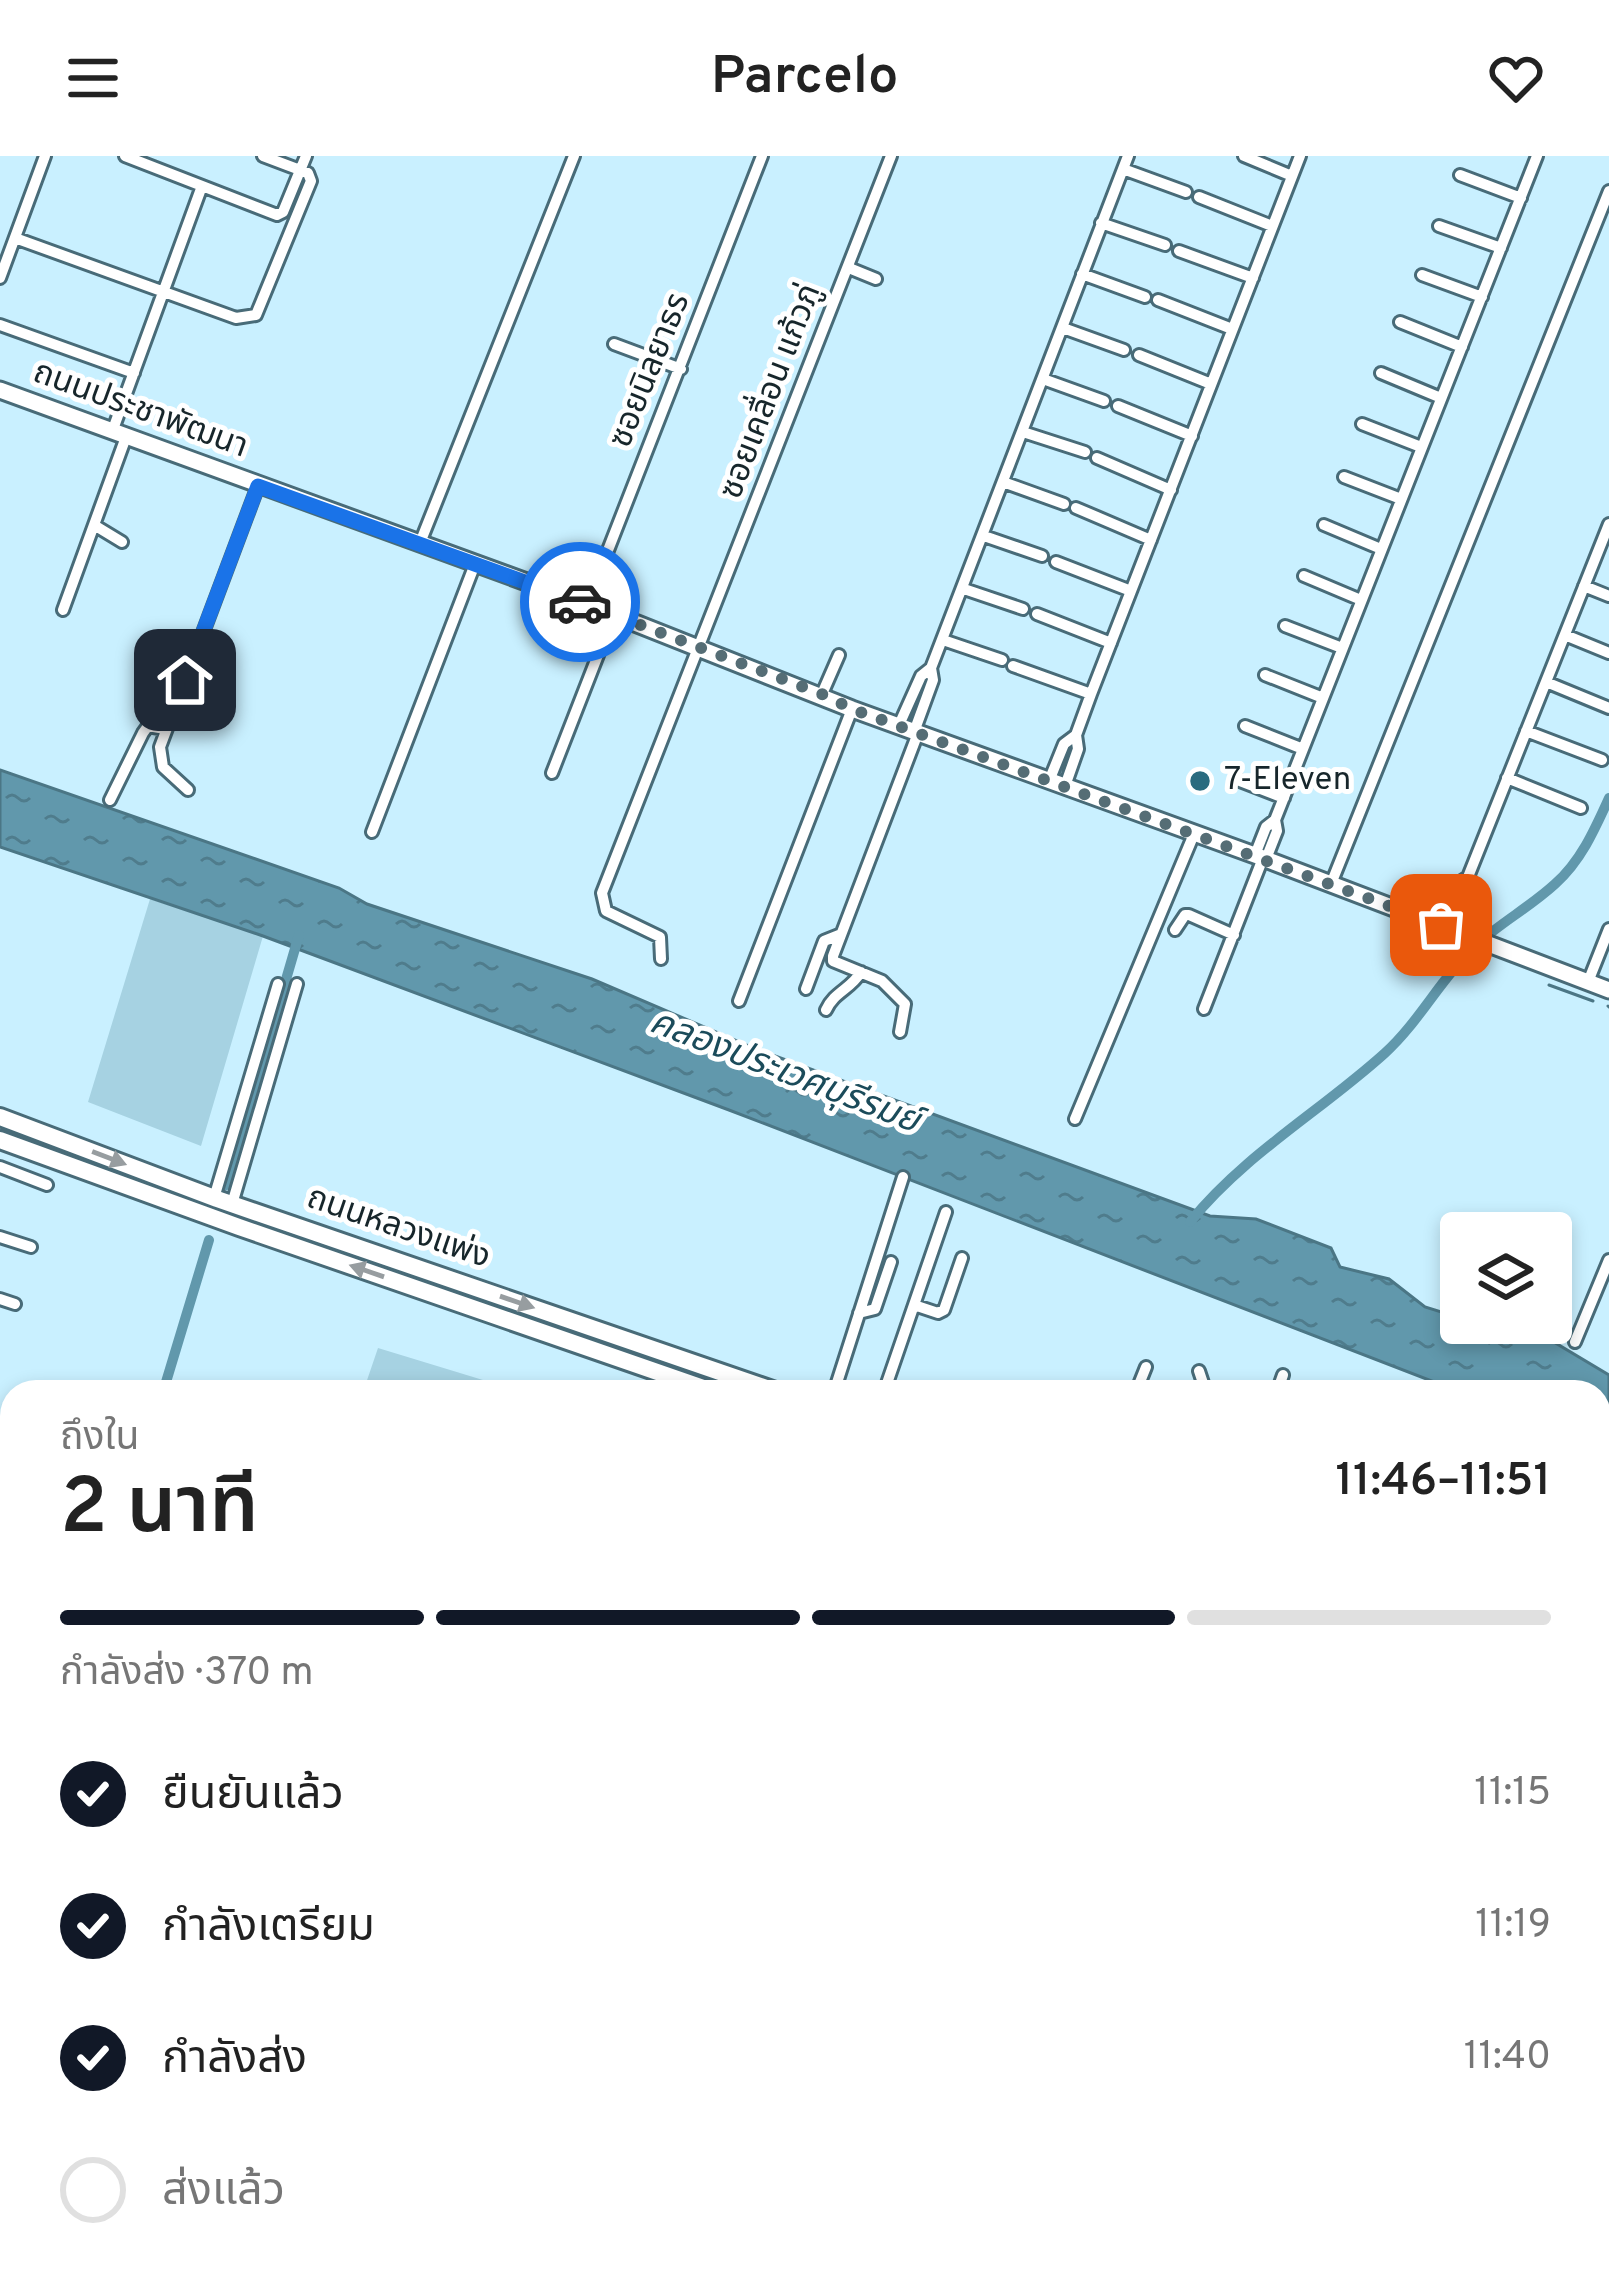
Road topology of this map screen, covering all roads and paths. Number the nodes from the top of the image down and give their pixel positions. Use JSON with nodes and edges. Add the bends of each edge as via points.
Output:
{"nodes":[{"id":1,"x":45,"y":156,"type":"edge"},
{"id":2,"x":125,"y":156,"type":"edge"},
{"id":3,"x":262,"y":156,"type":"edge"},
{"id":4,"x":306,"y":156,"type":"edge"},
{"id":5,"x":574,"y":156,"type":"edge"},
{"id":6,"x":762,"y":156,"type":"edge"},
{"id":7,"x":891,"y":156,"type":"edge"},
{"id":8,"x":1244,"y":156,"type":"edge"},
{"id":9,"x":1300,"y":156,"type":"edge"},
{"id":10,"x":1537,"y":156,"type":"edge"},
{"id":11,"x":1125,"y":162,"type":"edge"},
{"id":12,"x":300,"y":170,"type":"junction"},
{"id":13,"x":1460,"y":175,"type":"dead end"},
{"id":14,"x":1292,"y":176,"type":"junction"},
{"id":15,"x":202,"y":186,"type":"junction"},
{"id":16,"x":1609,"y":191,"type":"edge"},
{"id":17,"x":1186,"y":192,"type":"dead end"},
{"id":18,"x":1199,"y":197,"type":"dead end"},
{"id":19,"x":1521,"y":198,"type":"junction"},
{"id":20,"x":1101,"y":224,"type":"junction"},
{"id":21,"x":1272,"y":226,"type":"junction"},
{"id":22,"x":1439,"y":226,"type":"dead end"},
{"id":23,"x":15,"y":238,"type":"junction"},
{"id":24,"x":1165,"y":245,"type":"dead end"},
{"id":25,"x":1502,"y":248,"type":"junction"},
{"id":26,"x":1179,"y":251,"type":"dead end"},
{"id":27,"x":849,"y":268,"type":"junction"},
{"id":28,"x":1082,"y":274,"type":"junction"},
{"id":29,"x":1422,"y":275,"type":"dead end"},
{"id":30,"x":0,"y":278,"type":"edge"},
{"id":31,"x":1253,"y":278,"type":"junction"},
{"id":32,"x":876,"y":279,"type":"dead end"},
{"id":33,"x":163,"y":292,"type":"junction"},
{"id":34,"x":1482,"y":297,"type":"junction"},
{"id":35,"x":1400,"y":322,"type":"dead end"},
{"id":36,"x":0,"y":325,"type":"edge"},
{"id":37,"x":1063,"y":328,"type":"junction"},
{"id":38,"x":1232,"y":329,"type":"junction"},
{"id":39,"x":614,"y":344,"type":"dead end"},
{"id":40,"x":1462,"y":347,"type":"junction"},
{"id":41,"x":1124,"y":350,"type":"dead end"},
{"id":42,"x":1139,"y":355,"type":"dead end"},
{"id":43,"x":681,"y":369,"type":"junction"},
{"id":44,"x":134,"y":373,"type":"junction"},
{"id":45,"x":1381,"y":373,"type":"dead end"},
{"id":46,"x":1043,"y":379,"type":"junction"},
{"id":47,"x":1211,"y":384,"type":"junction"},
{"id":48,"x":0,"y":390,"type":"edge"},
{"id":49,"x":1441,"y":398,"type":"junction"},
{"id":50,"x":1104,"y":401,"type":"dead end"},
{"id":51,"x":1118,"y":406,"type":"dead end"},
{"id":52,"x":1362,"y":424,"type":"dead end"},
{"id":53,"x":1024,"y":432,"type":"junction"},
{"id":54,"x":119,"y":435,"type":"junction"},
{"id":55,"x":1192,"y":436,"type":"junction"},
{"id":56,"x":1421,"y":447,"type":"junction"},
{"id":57,"x":1344,"y":477,"type":"dead end"},
{"id":58,"x":1003,"y":482,"type":"junction"},
{"id":59,"x":258,"y":486,"type":"junction"},
{"id":60,"x":1171,"y":490,"type":"junction"},
{"id":61,"x":1401,"y":499,"type":"junction"},
{"id":62,"x":1609,"y":524,"type":"edge"},
{"id":63,"x":94,"y":525,"type":"junction"},
{"id":64,"x":1324,"y":525,"type":"dead end"},
{"id":65,"x":984,"y":536,"type":"junction"},
{"id":66,"x":1606,"y":538,"type":"edge"},
{"id":67,"x":1151,"y":540,"type":"junction"},
{"id":68,"x":122,"y":542,"type":"dead end"},
{"id":69,"x":420,"y":543,"type":"junction"},
{"id":70,"x":1381,"y":549,"type":"junction"},
{"id":71,"x":1042,"y":556,"type":"dead end"},
{"id":72,"x":1056,"y":562,"type":"dead end"},
{"id":73,"x":475,"y":564,"type":"junction"},
{"id":74,"x":1304,"y":575,"type":"dead end"},
{"id":75,"x":1584,"y":586,"type":"junction"},
{"id":76,"x":964,"y":589,"type":"junction"},
{"id":77,"x":1131,"y":591,"type":"junction"},
{"id":78,"x":1609,"y":596,"type":"edge"},
{"id":79,"x":1361,"y":600,"type":"junction"},
{"id":80,"x":587,"y":604,"type":"junction"},
{"id":81,"x":1023,"y":609,"type":"dead end"},
{"id":82,"x":63,"y":610,"type":"dead end"},
{"id":83,"x":614,"y":614,"type":"junction"},
{"id":84,"x":1037,"y":614,"type":"dead end"},
{"id":85,"x":1285,"y":626,"type":"dead end"},
{"id":86,"x":1564,"y":635,"type":"junction"},
{"id":87,"x":943,"y":640,"type":"junction"},
{"id":88,"x":1111,"y":643,"type":"junction"},
{"id":89,"x":701,"y":647,"type":"junction"},
{"id":90,"x":1342,"y":648,"type":"junction"},
{"id":91,"x":1609,"y":653,"type":"edge"},
{"id":92,"x":839,"y":655,"type":"dead end"},
{"id":93,"x":1265,"y":675,"type":"dead end"},
{"id":94,"x":1546,"y":682,"type":"junction"},
{"id":95,"x":822,"y":694,"type":"junction"},
{"id":96,"x":1091,"y":694,"type":"junction"},
{"id":97,"x":1323,"y":698,"type":"junction"},
{"id":98,"x":1609,"y":708,"type":"edge"},
{"id":99,"x":852,"y":709,"type":"junction"},
{"id":100,"x":1245,"y":726,"type":"dead end"},
{"id":101,"x":165,"y":728,"type":"junction"},
{"id":102,"x":910,"y":730,"type":"junction"},
{"id":103,"x":1526,"y":731,"type":"junction"},
{"id":104,"x":1303,"y":749,"type":"junction"},
{"id":105,"x":1602,"y":760,"type":"dead end"},
{"id":106,"x":552,"y":772,"type":"dead end"},
{"id":107,"x":1508,"y":778,"type":"junction"},
{"id":108,"x":1240,"y":781,"type":"dead end"},
{"id":109,"x":1057,"y":783,"type":"junction"},
{"id":110,"x":188,"y":790,"type":"dead end"},
{"id":111,"x":1284,"y":798,"type":"junction"},
{"id":112,"x":110,"y":800,"type":"dead end"},
{"id":113,"x":1581,"y":808,"type":"dead end"},
{"id":114,"x":372,"y":832,"type":"dead end"},
{"id":115,"x":1194,"y":834,"type":"junction"},
{"id":116,"x":1261,"y":858,"type":"junction"},
{"id":117,"x":1331,"y":884,"type":"junction"},
{"id":118,"x":1448,"y":927,"type":"junction"},
{"id":119,"x":1609,"y":929,"type":"edge"},
{"id":120,"x":1174,"y":930,"type":"dead end"},
{"id":121,"x":839,"y":935,"type":"junction"},
{"id":122,"x":1234,"y":935,"type":"junction"},
{"id":123,"x":662,"y":959,"type":"dead end"},
{"id":124,"x":861,"y":972,"type":"junction"},
{"id":125,"x":1588,"y":982,"type":"junction"},
{"id":126,"x":278,"y":984,"type":"dead end"},
{"id":127,"x":297,"y":984,"type":"dead end"},
{"id":128,"x":806,"y":989,"type":"dead end"},
{"id":129,"x":1609,"y":990,"type":"edge"},
{"id":130,"x":739,"y":1000,"type":"dead end"},
{"id":131,"x":1204,"y":1009,"type":"dead end"},
{"id":132,"x":826,"y":1010,"type":"dead end"},
{"id":133,"x":900,"y":1032,"type":"dead end"},
{"id":134,"x":0,"y":1117,"type":"edge"},
{"id":135,"x":1075,"y":1119,"type":"dead end"},
{"id":136,"x":0,"y":1140,"type":"edge"},
{"id":137,"x":0,"y":1168,"type":"edge"},
{"id":138,"x":903,"y":1177,"type":"dead end"},
{"id":139,"x":47,"y":1185,"type":"dead end"},
{"id":140,"x":223,"y":1201,"type":"junction"},
{"id":141,"x":946,"y":1212,"type":"dead end"},
{"id":142,"x":0,"y":1237,"type":"edge"},
{"id":143,"x":31,"y":1247,"type":"dead end"},
{"id":144,"x":962,"y":1258,"type":"dead end"},
{"id":145,"x":1609,"y":1260,"type":"edge"},
{"id":146,"x":891,"y":1262,"type":"dead end"},
{"id":147,"x":0,"y":1299,"type":"edge"},
{"id":148,"x":15,"y":1304,"type":"dead end"},
{"id":149,"x":914,"y":1305,"type":"junction"},
{"id":150,"x":860,"y":1313,"type":"junction"},
{"id":151,"x":1574,"y":1342,"type":"dead end"},
{"id":152,"x":1146,"y":1367,"type":"dead end"},
{"id":153,"x":1198,"y":1371,"type":"dead end"},
{"id":154,"x":1283,"y":1375,"type":"dead end"},
{"id":155,"x":681,"y":1380,"type":"edge"},
{"id":156,"x":743,"y":1380,"type":"edge"},
{"id":157,"x":838,"y":1380,"type":"edge"},
{"id":158,"x":888,"y":1380,"type":"edge"},
{"id":159,"x":1141,"y":1380,"type":"edge"},
{"id":160,"x":1201,"y":1380,"type":"edge"},
{"id":161,"x":1281,"y":1380,"type":"edge"}],
"edges":[{"from":1,"to":23,"type":"street"},
{"from":2,"to":15,"type":"street"},
{"from":3,"to":12,"type":"street"},
{"from":4,"to":12,"type":"street"},
{"from":5,"to":69,"type":"street"},
{"from":6,"to":43,"type":"street","name":"ซอยนิลยาธร"},
{"from":7,"to":27,"type":"street","name":"ซอยเคลื่อน แก้วภู่"},
{"from":8,"to":14,"type":"street"},
{"from":9,"to":14,"type":"street"},
{"from":10,"to":19,"type":"street"},
{"from":11,"to":17,"type":"street"},
{"from":11,"to":20,"type":"street"},
{"from":12,"to":15,"type":"street","via":[[277,215]]},
{"from":12,"to":33,"type":"street","via":[[311,182],[256,315],[236,318]]},
{"from":13,"to":19,"type":"street"},
{"from":14,"to":21,"type":"street"},
{"from":15,"to":33,"type":"street"},
{"from":16,"to":117,"type":"street"},
{"from":18,"to":21,"type":"street"},
{"from":19,"to":25,"type":"street"},
{"from":20,"to":24,"type":"street"},
{"from":20,"to":28,"type":"street"},
{"from":21,"to":31,"type":"street"},
{"from":22,"to":25,"type":"street"},
{"from":23,"to":30,"type":"street"},
{"from":23,"to":33,"type":"street"},
{"from":25,"to":34,"type":"street"},
{"from":26,"to":31,"type":"street"},
{"from":27,"to":32,"type":"street"},
{"from":27,"to":89,"type":"street","name":"ซอยเคลื่อน แก้วภู่"},
{"from":28,"to":37,"type":"street"},
{"from":28,"to":38,"type":"street"},
{"from":29,"to":34,"type":"street"},
{"from":31,"to":38,"type":"street"},
{"from":33,"to":44,"type":"street"},
{"from":34,"to":40,"type":"street"},
{"from":35,"to":40,"type":"street"},
{"from":36,"to":44,"type":"street"},
{"from":37,"to":41,"type":"street"},
{"from":37,"to":46,"type":"street"},
{"from":38,"to":47,"type":"street"},
{"from":39,"to":43,"type":"street"},
{"from":40,"to":49,"type":"street"},
{"from":42,"to":47,"type":"street"},
{"from":43,"to":80,"type":"street","name":"ซอยนิลยาธร"},
{"from":44,"to":54,"type":"street"},
{"from":45,"to":49,"type":"street"},
{"from":46,"to":50,"type":"street"},
{"from":46,"to":53,"type":"street"},
{"from":47,"to":55,"type":"street"},
{"from":48,"to":54,"type":"street","name":"ถนนประชาพัฒนา"},
{"from":49,"to":56,"type":"street"},
{"from":51,"to":55,"type":"street"},
{"from":52,"to":56,"type":"street"},
{"from":53,"to":58,"type":"street"},
{"from":53,"to":60,"type":"street"},
{"from":54,"to":59,"type":"street","name":"ถนนประชาพัฒนา"},
{"from":54,"to":63,"type":"street"},
{"from":55,"to":60,"type":"street"},
{"from":56,"to":61,"type":"street"},
{"from":57,"to":61,"type":"street"},
{"from":58,"to":65,"type":"street"},
{"from":58,"to":67,"type":"street"},
{"from":59,"to":69,"type":"street","name":"ถนนประชาพัฒนา"},
{"from":59,"to":101,"type":"street"},
{"from":60,"to":67,"type":"street"},
{"from":61,"to":70,"type":"street"},
{"from":62,"to":66,"type":"street"},
{"from":63,"to":68,"type":"street"},
{"from":63,"to":82,"type":"street"},
{"from":64,"to":70,"type":"street"},
{"from":65,"to":71,"type":"street"},
{"from":65,"to":76,"type":"street"},
{"from":66,"to":75,"type":"street"},
{"from":67,"to":77,"type":"street"},
{"from":69,"to":73,"type":"street","name":"ถนนประชาพัฒนา"},
{"from":70,"to":79,"type":"street"},
{"from":72,"to":77,"type":"street"},
{"from":73,"to":80,"type":"street","name":"ถนนประชาพัฒนา"},
{"from":73,"to":114,"type":"street"},
{"from":74,"to":79,"type":"street"},
{"from":75,"to":78,"type":"street"},
{"from":75,"to":86,"type":"street"},
{"from":76,"to":81,"type":"street"},
{"from":76,"to":87,"type":"street"},
{"from":77,"to":88,"type":"street"},
{"from":79,"to":90,"type":"street"},
{"from":80,"to":83,"type":"street","name":"ถนนประชาพัฒนา"},
{"from":83,"to":89,"type":"street","name":"ถนนประชาพัฒนา"},
{"from":83,"to":106,"type":"street"},
{"from":84,"to":88,"type":"street"},
{"from":85,"to":90,"type":"street"},
{"from":86,"to":91,"type":"street"},
{"from":86,"to":94,"type":"street"},
{"from":87,"to":96,"type":"street"},
{"from":87,"to":102,"type":"street"},
{"from":88,"to":96,"type":"street"},
{"from":89,"to":95,"type":"street","name":"ถนนประชาพัฒนา"},
{"from":89,"to":123,"type":"street","name":"ซอยเคลื่อน แก้วภู่","via":[[602,893],[606,911],[660,937]]},
{"from":90,"to":97,"type":"street"},
{"from":92,"to":95,"type":"street"},
{"from":93,"to":97,"type":"street"},
{"from":94,"to":98,"type":"street"},
{"from":94,"to":103,"type":"street"},
{"from":95,"to":99,"type":"street","name":"ถนนประชาพัฒนา"},
{"from":96,"to":109,"type":"street","via":[[1078,749]]},
{"from":97,"to":104,"type":"street"},
{"from":99,"to":102,"type":"street","name":"ถนนประชาพัฒนา"},
{"from":99,"to":130,"type":"street"},
{"from":100,"to":104,"type":"street"},
{"from":101,"to":110,"type":"street","via":[[159,759]]},
{"from":101,"to":112,"type":"street","via":[[148,726]]},
{"from":102,"to":109,"type":"street","name":"ถนนประชาพัฒนา"},
{"from":102,"to":121,"type":"street"},
{"from":103,"to":105,"type":"street"},
{"from":103,"to":107,"type":"street"},
{"from":104,"to":111,"type":"street"},
{"from":107,"to":113,"type":"street"},
{"from":107,"to":118,"type":"street","via":[[1468,877],[1471,889]]},
{"from":108,"to":111,"type":"street"},
{"from":109,"to":115,"type":"street","name":"ถนนประชาพัฒนา"},
{"from":111,"to":116,"type":"street"},
{"from":115,"to":116,"type":"street","name":"ถนนประชาพัฒนา"},
{"from":115,"to":135,"type":"street"},
{"from":116,"to":117,"type":"street","name":"ถนนประชาพัฒนา"},
{"from":116,"to":122,"type":"street"},
{"from":117,"to":118,"type":"street","name":"ถนนประชาพัฒนา"},
{"from":118,"to":125,"type":"street","name":"ถนนประชาพัฒนา"},
{"from":119,"to":125,"type":"street"},
{"from":120,"to":122,"type":"street","via":[[1189,915]]},
{"from":121,"to":124,"type":"street","via":[[833,961]]},
{"from":121,"to":128,"type":"street","via":[[824,941]]},
{"from":122,"to":131,"type":"street"},
{"from":124,"to":132,"type":"street"},
{"from":124,"to":133,"type":"street","via":[[900,997]]},
{"from":125,"to":129,"type":"street","name":"ถนนประชาพัฒนา"},
{"from":126,"to":140,"type":"street"},
{"from":127,"to":140,"type":"street"},
{"from":134,"to":140,"type":"main road","name":"ถนนหลวงแพ่ง","one_way":true},
{"from":155,"to":136,"type":"main road","name":"ถนนหลวงแพ่ง","one_way":true},
{"from":137,"to":139,"type":"street"},
{"from":138,"to":150,"type":"street"},
{"from":140,"to":156,"type":"main road","name":"ถนนหลวงแพ่ง","one_way":true},
{"from":141,"to":149,"type":"street"},
{"from":142,"to":143,"type":"street"},
{"from":144,"to":149,"type":"street","via":[[944,1310]]},
{"from":145,"to":151,"type":"street"},
{"from":146,"to":150,"type":"street","via":[[875,1309]]},
{"from":147,"to":148,"type":"street"},
{"from":149,"to":158,"type":"street"},
{"from":150,"to":157,"type":"street"},
{"from":152,"to":159,"type":"street"},
{"from":153,"to":160,"type":"street"},
{"from":154,"to":161,"type":"street"}]}
